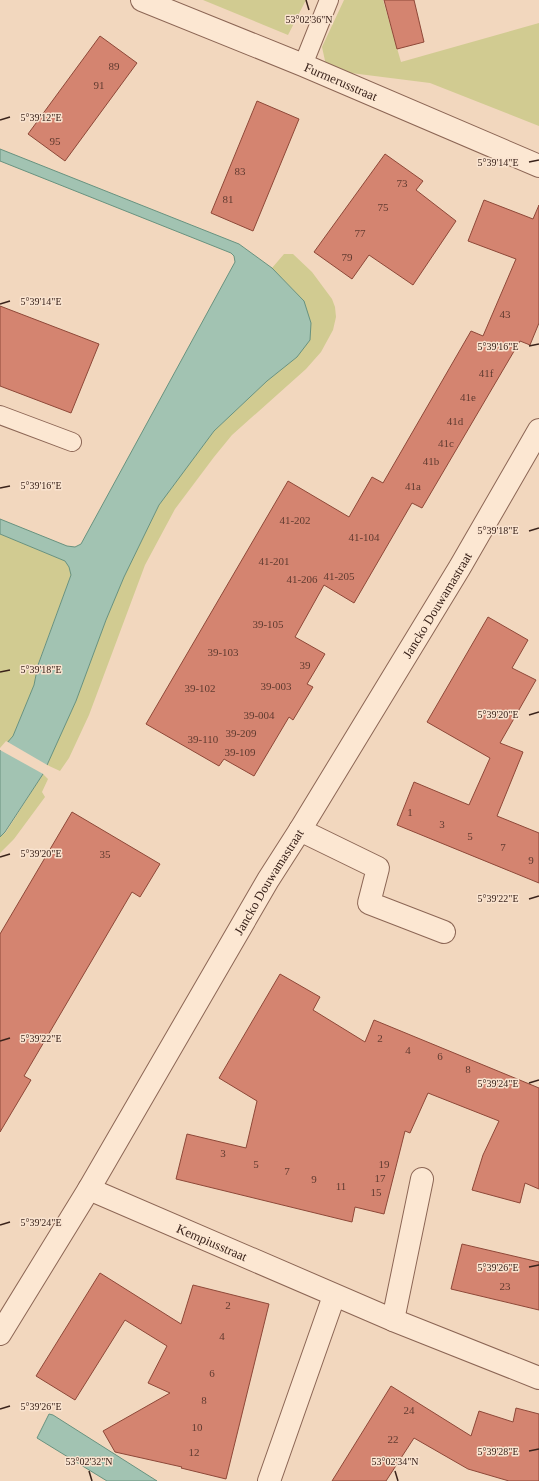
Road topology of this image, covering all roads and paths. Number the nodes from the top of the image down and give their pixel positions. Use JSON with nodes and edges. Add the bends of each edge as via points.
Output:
{"nodes":[{"id":1,"x":142,"y":0,"type":"edge"},
{"id":2,"x":329,"y":0,"type":"edge"},
{"id":3,"x":303,"y":65,"type":"junction"},
{"id":4,"x":539,"y":166,"type":"edge"},
{"id":5,"x":0,"y":415,"type":"edge"},
{"id":6,"x":539,"y":430,"type":"edge"},
{"id":7,"x":72,"y":442,"type":"dead end"},
{"id":8,"x":300,"y":830,"type":"junction"},
{"id":9,"x":444,"y":932,"type":"dead end"},
{"id":10,"x":422,"y":1179,"type":"dead end"},
{"id":11,"x":89,"y":1189,"type":"junction"},
{"id":12,"x":334,"y":1296,"type":"junction"},
{"id":13,"x":393,"y":1320,"type":"junction"},
{"id":14,"x":0,"y":1334,"type":"edge"},
{"id":15,"x":539,"y":1378,"type":"edge"},
{"id":16,"x":269,"y":1481,"type":"edge"}],
"edges":[{"from":1,"to":3,"type":"street","name":"Furmerusstraat"},
{"from":2,"to":3,"type":"lane"},
{"from":3,"to":4,"type":"street","name":"Furmerusstraat"},
{"from":5,"to":7,"type":"lane"},
{"from":6,"to":8,"type":"street","name":"Jancko Douwamastraat","via":[[460,567]]},
{"from":8,"to":9,"type":"street","via":[[378,868],[369,903]]},
{"from":8,"to":11,"type":"street","name":"Jancko Douwamastraat","via":[[268,880]]},
{"from":10,"to":13,"type":"street"},
{"from":11,"to":12,"type":"street","name":"Kempiusstraat"},
{"from":11,"to":14,"type":"street","name":"Jancko Douwamastraat"},
{"from":12,"to":13,"type":"street","name":"Kempiusstraat"},
{"from":12,"to":16,"type":"street"},
{"from":13,"to":15,"type":"street","name":"Kempiusstraat"}]}
